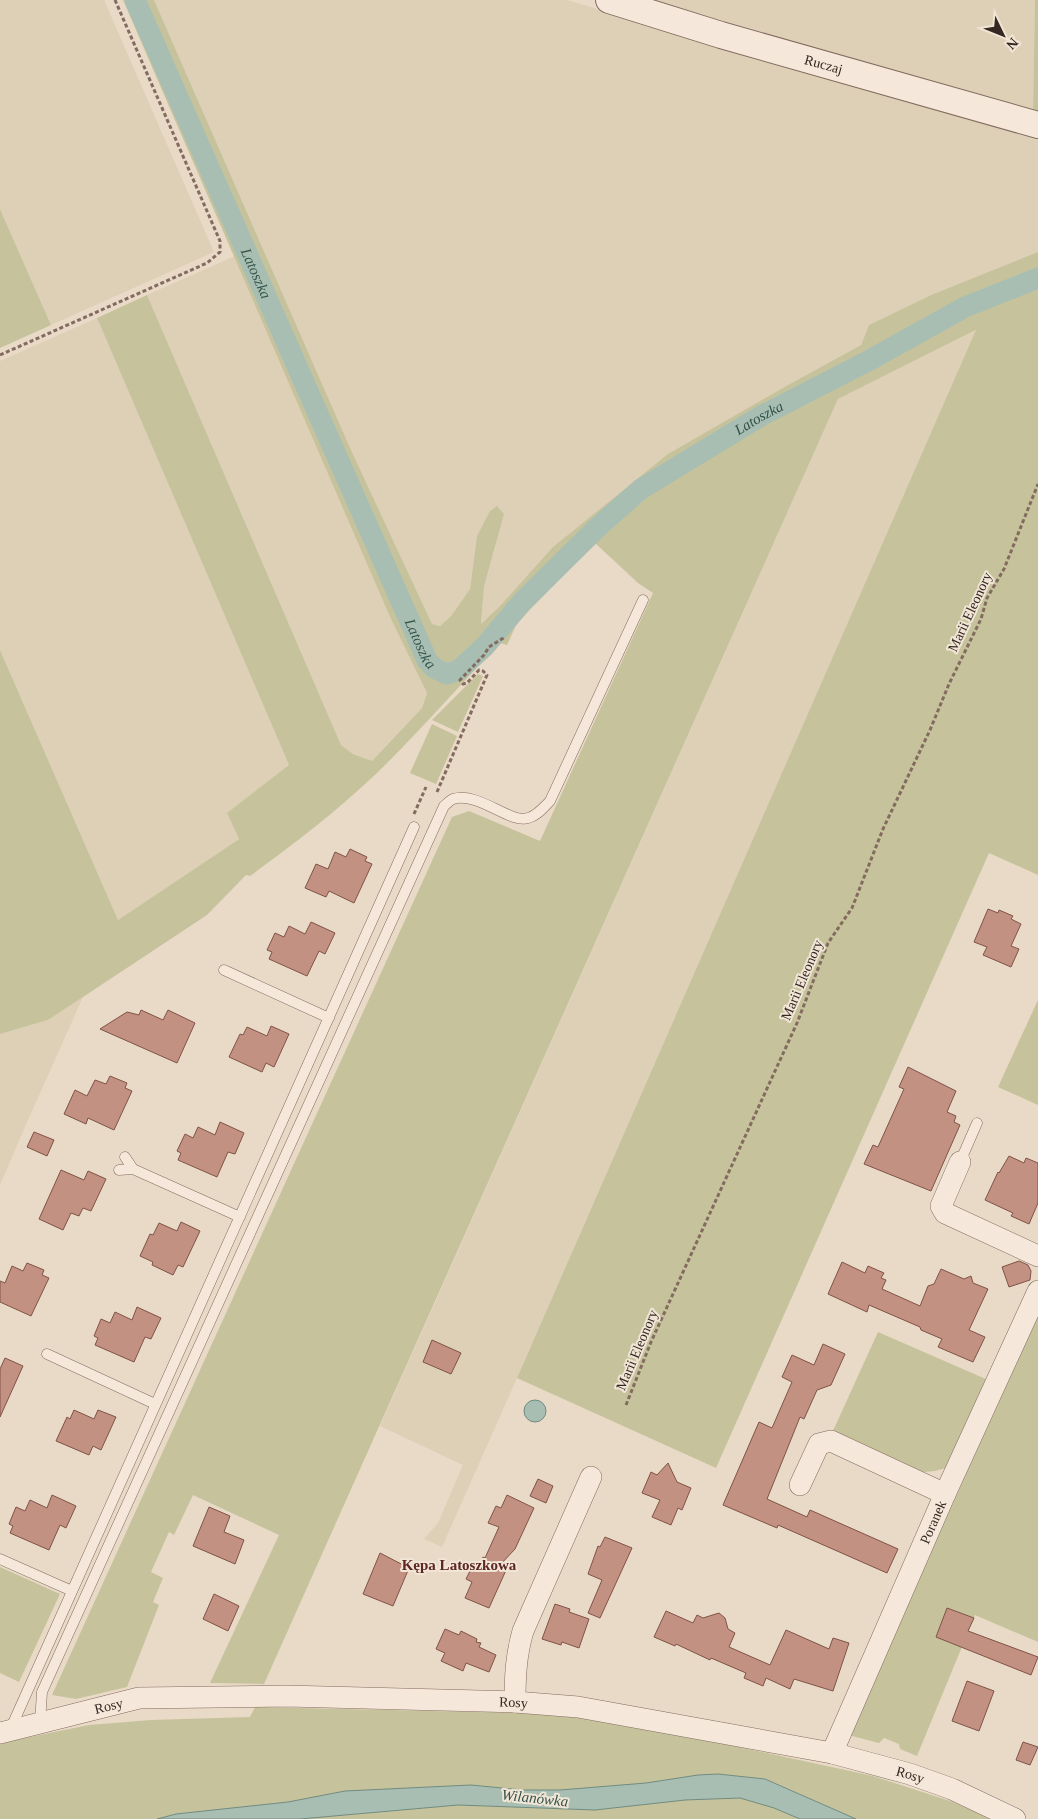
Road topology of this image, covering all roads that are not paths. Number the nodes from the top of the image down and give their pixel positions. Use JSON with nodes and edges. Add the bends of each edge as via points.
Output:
{"nodes":[{"id":1,"x":609,"y":0,"type":"edge"},
{"id":2,"x":1038,"y":125,"type":"edge"},
{"id":3,"x":643,"y":600,"type":"dead end"},
{"id":4,"x":414,"y":827,"type":"road end"},
{"id":5,"x":224,"y":970,"type":"dead end"},
{"id":6,"x":329,"y":1018,"type":"junction"},
{"id":7,"x":977,"y":1123,"type":"dead end"},
{"id":8,"x":125,"y":1157,"type":"dead end"},
{"id":9,"x":960,"y":1162,"type":"joint"},
{"id":10,"x":133,"y":1169,"type":"junction"},
{"id":11,"x":119,"y":1170,"type":"dead end"},
{"id":12,"x":240,"y":1217,"type":"junction"},
{"id":13,"x":1038,"y":1256,"type":"edge"},
{"id":14,"x":1038,"y":1291,"type":"edge"},
{"id":15,"x":47,"y":1354,"type":"dead end"},
{"id":16,"x":155,"y":1404,"type":"junction"},
{"id":17,"x":591,"y":1477,"type":"dead end"},
{"id":18,"x":800,"y":1485,"type":"dead end"},
{"id":19,"x":945,"y":1494,"type":"junction"},
{"id":20,"x":0,"y":1559,"type":"edge"},
{"id":21,"x":72,"y":1591,"type":"junction"},
{"id":22,"x":515,"y":1702,"type":"junction"},
{"id":23,"x":40,"y":1723,"type":"junction"},
{"id":24,"x":5,"y":1732,"type":"edge"},
{"id":25,"x":832,"y":1753,"type":"junction"},
{"id":26,"x":1015,"y":1819,"type":"edge"}],
"edges":[{"from":1,"to":2,"type":"street","name":"Ruczaj"},
{"from":3,"to":23,"type":"lane","via":[[550,801],[528,818],[516,818],[465,798],[453,799],[444,806],[42,1692]]},
{"from":4,"to":6,"type":"lane"},
{"from":5,"to":6,"type":"lane"},
{"from":6,"to":12,"type":"lane"},
{"from":7,"to":9,"type":"lane"},
{"from":8,"to":10,"type":"lane"},
{"from":9,"to":13,"type":"street","via":[[941,1206],[945,1213]]},
{"from":10,"to":11,"type":"lane"},
{"from":10,"to":12,"type":"lane"},
{"from":12,"to":16,"type":"lane"},
{"from":14,"to":19,"type":"street","name":"Poranek"},
{"from":15,"to":16,"type":"lane"},
{"from":16,"to":21,"type":"lane"},
{"from":17,"to":22,"type":"street","via":[[523,1631],[515,1671]]},
{"from":18,"to":19,"type":"street","via":[[818,1444],[831,1440]]},
{"from":19,"to":25,"type":"street","name":"Poranek"},
{"from":20,"to":21,"type":"lane"},
{"from":21,"to":24,"type":"lane"},
{"from":22,"to":23,"type":"street","name":"Rosy","via":[[286,1696],[139,1698]]},
{"from":22,"to":25,"type":"street","name":"Rosy","via":[[578,1707]]},
{"from":23,"to":24,"type":"street","name":"Rosy"},
{"from":25,"to":26,"type":"street","name":"Rosy","via":[[952,1789]]}]}
